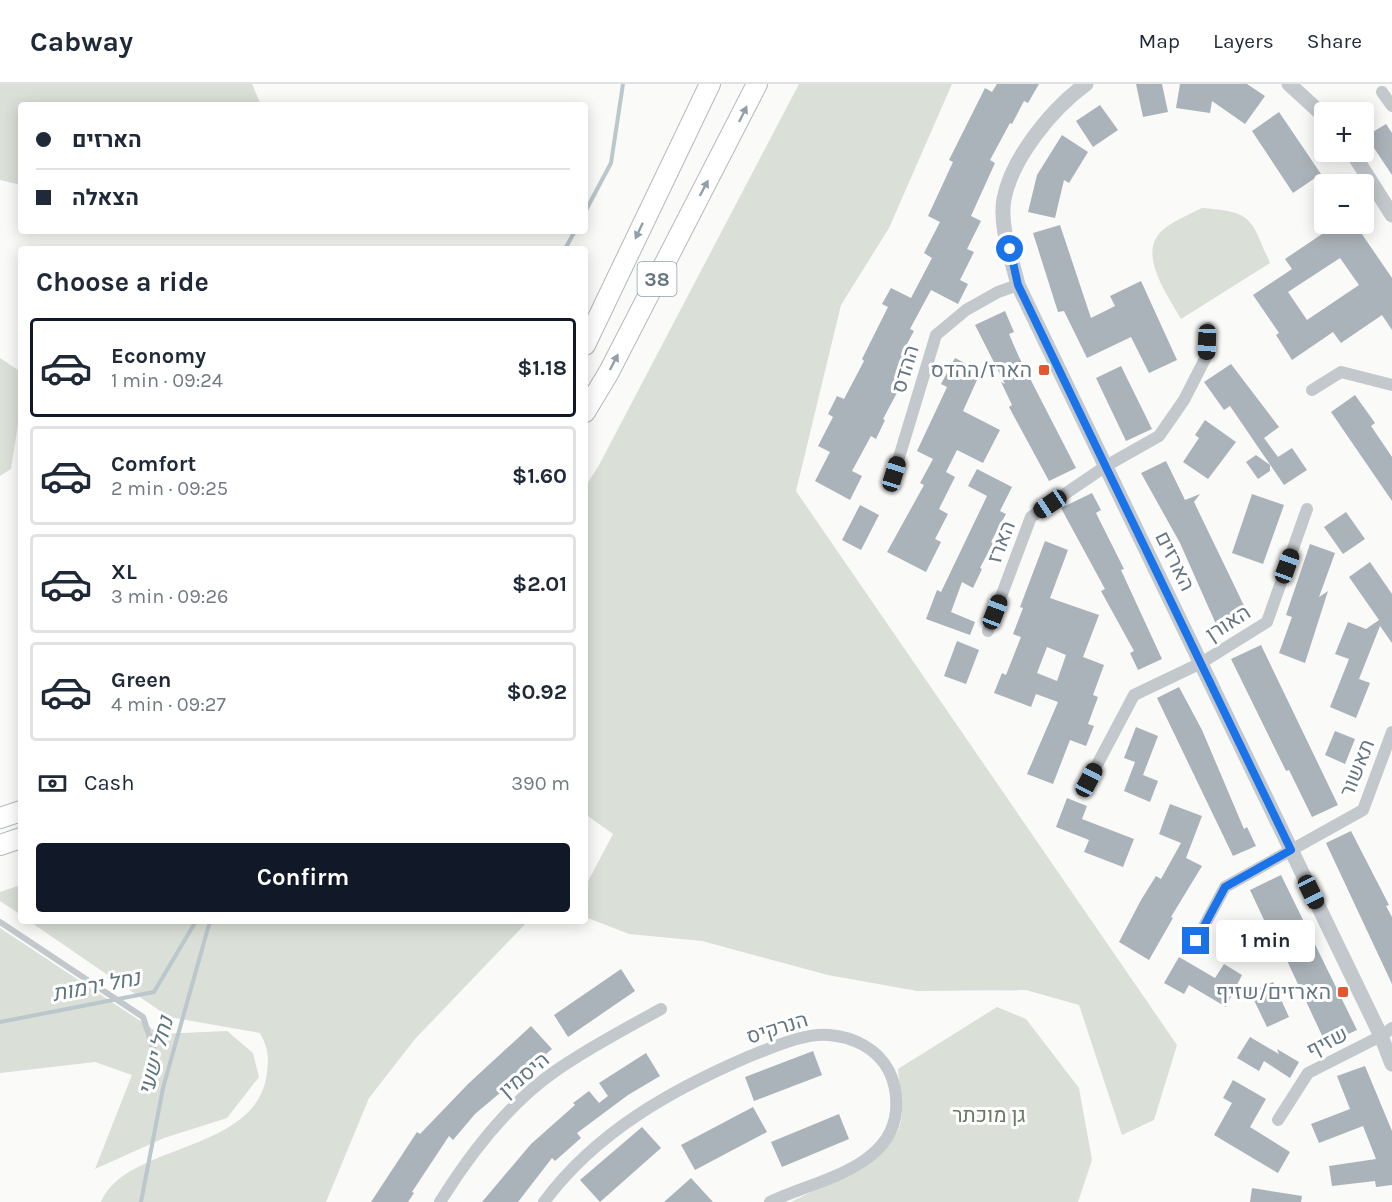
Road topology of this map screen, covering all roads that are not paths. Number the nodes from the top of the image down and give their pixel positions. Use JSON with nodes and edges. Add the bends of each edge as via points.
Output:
{"nodes":[{"id":1,"x":709,"y":84,"type":"edge"},
{"id":2,"x":757,"y":84,"type":"edge"},
{"id":3,"x":1086,"y":84,"type":"edge"},
{"id":4,"x":1289,"y":84,"type":"edge"},
{"id":5,"x":1382,"y":92,"type":"dead end"},
{"id":6,"x":1392,"y":106,"type":"edge"},
{"id":7,"x":1314,"y":107,"type":"edge"},
{"id":8,"x":1358,"y":162,"type":"edge"},
{"id":9,"x":1392,"y":215,"type":"edge"},
{"id":10,"x":1018,"y":285,"type":"junction"},
{"id":11,"x":1208,"y":328,"type":"dead end"},
{"id":12,"x":588,"y":339,"type":"edge"},
{"id":13,"x":1392,"y":385,"type":"edge"},
{"id":14,"x":1312,"y":390,"type":"dead end"},
{"id":15,"x":588,"y":407,"type":"edge"},
{"id":16,"x":1106,"y":466,"type":"junction"},
{"id":17,"x":894,"y":474,"type":"dead end"},
{"id":18,"x":1307,"y":509,"type":"dead end"},
{"id":19,"x":988,"y":631,"type":"dead end"},
{"id":20,"x":1201,"y":663,"type":"junction"},
{"id":21,"x":1392,"y":732,"type":"edge"},
{"id":22,"x":1089,"y":780,"type":"dead end"},
{"id":23,"x":18,"y":812,"type":"edge"},
{"id":24,"x":0,"y":818,"type":"edge"},
{"id":25,"x":18,"y":839,"type":"edge"},
{"id":26,"x":0,"y":845,"type":"edge"},
{"id":27,"x":1291,"y":850,"type":"junction"},
{"id":28,"x":0,"y":922,"type":"edge"},
{"id":29,"x":1196,"y":941,"type":"dead end"},
{"id":30,"x":661,"y":1009,"type":"dead end"},
{"id":31,"x":1387,"y":1032,"type":"edge"},
{"id":32,"x":154,"y":1050,"type":"dead end"},
{"id":33,"x":1392,"y":1064,"type":"edge"},
{"id":34,"x":1278,"y":1120,"type":"dead end"},
{"id":35,"x":440,"y":1202,"type":"edge"},
{"id":36,"x":544,"y":1202,"type":"edge"},
{"id":37,"x":770,"y":1202,"type":"edge"}],
"edges":[{"from":1,"to":12,"type":"highway","number":"38","one_way":true},
{"from":15,"to":2,"type":"highway","number":"38","one_way":true},
{"from":3,"to":10,"type":"street","name":"הארזים","via":[[1030,142],[1004,200],[1005,230]]},
{"from":4,"to":7,"type":"street"},
{"from":5,"to":6,"type":"street"},
{"from":8,"to":9,"type":"street"},
{"from":10,"to":16,"type":"street","name":"הארזים"},
{"from":10,"to":17,"type":"street","name":"ההדס","via":[[966,310],[936,335]]},
{"from":11,"to":16,"type":"street","name":"הארז","via":[[1207,356],[1159,436]]},
{"from":13,"to":14,"type":"street","via":[[1341,372]]},
{"from":16,"to":19,"type":"street","name":"הארז","via":[[1031,517]]},
{"from":16,"to":20,"type":"street","name":"הארזים"},
{"from":18,"to":20,"type":"street","name":"האורן","via":[[1267,622]]},
{"from":20,"to":22,"type":"street","name":"האורן","via":[[1134,695]]},
{"from":20,"to":27,"type":"street","name":"הארזים"},
{"from":21,"to":27,"type":"street","name":"תאשור","via":[[1364,810]]},
{"from":23,"to":24,"type":"highway"},
{"from":25,"to":26,"type":"highway"},
{"from":27,"to":29,"type":"street","name":"תאשור","via":[[1225,887]]},
{"from":27,"to":31,"type":"street","name":"הארזים"},
{"from":28,"to":32,"type":"lane","via":[[143,1017]]},
{"from":30,"to":35,"type":"street","name":"היסמין","via":[[553,1072],[468,1157]]},
{"from":31,"to":33,"type":"street","name":"הארזים"},
{"from":31,"to":34,"type":"street","name":"שזיף","via":[[1308,1073]]},
{"from":36,"to":37,"type":"street","name":"הנרקיס","via":[[573,1166],[600,1143],[669,1095],[723,1068],[807,1037],[827,1034],[866,1046],[888,1070],[894,1087],[895,1121],[886,1139],[860,1163]]}]}
